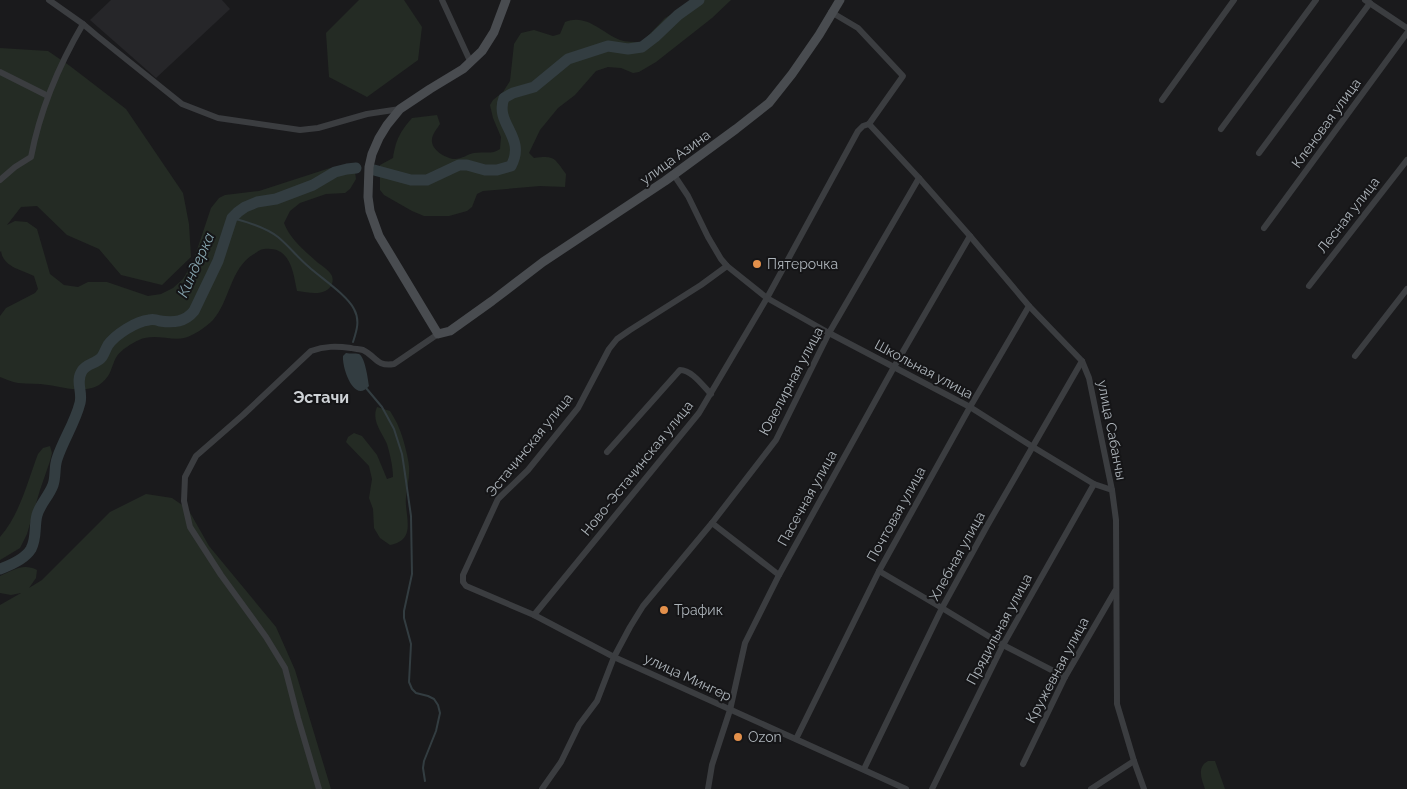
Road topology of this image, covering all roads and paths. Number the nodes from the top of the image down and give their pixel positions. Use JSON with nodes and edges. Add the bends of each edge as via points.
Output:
{"nodes":[{"id":1,"x":49,"y":0,"type":"edge"},
{"id":2,"x":442,"y":0,"type":"edge"},
{"id":3,"x":506,"y":0,"type":"edge"},
{"id":4,"x":840,"y":0,"type":"edge"},
{"id":5,"x":1234,"y":0,"type":"edge"},
{"id":6,"x":1316,"y":0,"type":"edge"},
{"id":7,"x":1367,"y":2,"type":"edge"},
{"id":8,"x":832,"y":12,"type":"junction"},
{"id":9,"x":83,"y":24,"type":"junction"},
{"id":10,"x":1407,"y":28,"type":"edge"},
{"id":11,"x":1407,"y":33,"type":"edge"},
{"id":12,"x":471,"y":63,"type":"junction"},
{"id":13,"x":0,"y":72,"type":"edge"},
{"id":14,"x":48,"y":96,"type":"junction"},
{"id":15,"x":1162,"y":100,"type":"dead end"},
{"id":16,"x":400,"y":109,"type":"junction"},
{"id":17,"x":869,"y":124,"type":"junction"},
{"id":18,"x":1221,"y":129,"type":"dead end"},
{"id":19,"x":1259,"y":152,"type":"dead end"},
{"id":20,"x":1407,"y":160,"type":"edge"},
{"id":21,"x":674,"y":175,"type":"junction"},
{"id":22,"x":919,"y":178,"type":"junction"},
{"id":23,"x":0,"y":180,"type":"edge"},
{"id":24,"x":1264,"y":228,"type":"dead end"},
{"id":25,"x":970,"y":236,"type":"junction"},
{"id":26,"x":727,"y":266,"type":"junction"},
{"id":27,"x":1309,"y":286,"type":"dead end"},
{"id":28,"x":1407,"y":289,"type":"edge"},
{"id":29,"x":767,"y":298,"type":"junction"},
{"id":30,"x":1029,"y":306,"type":"junction"},
{"id":31,"x":830,"y":333,"type":"junction"},
{"id":32,"x":438,"y":334,"type":"junction"},
{"id":33,"x":1355,"y":356,"type":"dead end"},
{"id":34,"x":1082,"y":361,"type":"junction"},
{"id":35,"x":894,"y":367,"type":"junction"},
{"id":36,"x":711,"y":394,"type":"junction"},
{"id":37,"x":970,"y":407,"type":"junction"},
{"id":38,"x":1033,"y":447,"type":"junction"},
{"id":39,"x":607,"y":452,"type":"dead end"},
{"id":40,"x":1094,"y":484,"type":"junction"},
{"id":41,"x":1112,"y":490,"type":"junction"},
{"id":42,"x":712,"y":523,"type":"junction"},
{"id":43,"x":878,"y":572,"type":"junction"},
{"id":44,"x":779,"y":575,"type":"junction"},
{"id":45,"x":463,"y":582,"type":"joint"},
{"id":46,"x":1116,"y":590,"type":"junction"},
{"id":47,"x":942,"y":608,"type":"junction"},
{"id":48,"x":534,"y":615,"type":"junction"},
{"id":49,"x":1003,"y":645,"type":"junction"},
{"id":50,"x":614,"y":657,"type":"junction"},
{"id":51,"x":1065,"y":677,"type":"junction"},
{"id":52,"x":730,"y":710,"type":"junction"},
{"id":53,"x":796,"y":739,"type":"junction"},
{"id":54,"x":1134,"y":761,"type":"junction"},
{"id":55,"x":1023,"y":764,"type":"dead end"},
{"id":56,"x":864,"y":769,"type":"junction"},
{"id":57,"x":319,"y":789,"type":"edge"},
{"id":58,"x":542,"y":789,"type":"edge"},
{"id":59,"x":708,"y":789,"type":"edge"},
{"id":60,"x":906,"y":789,"type":"edge"},
{"id":61,"x":932,"y":789,"type":"edge"},
{"id":62,"x":1091,"y":789,"type":"edge"},
{"id":63,"x":1144,"y":789,"type":"edge"}],
"edges":[{"from":1,"to":9,"type":"street"},
{"from":2,"to":12,"type":"street"},
{"from":3,"to":12,"type":"street","via":[[494,32]]},
{"from":4,"to":8,"type":"street","name":"улица Азина"},
{"from":5,"to":15,"type":"street"},
{"from":6,"to":18,"type":"street"},
{"from":7,"to":10,"type":"street"},
{"from":7,"to":19,"type":"street"},
{"from":8,"to":17,"type":"street","via":[[858,28],[903,76]]},
{"from":8,"to":21,"type":"street","name":"улица Азина","via":[[797,68],[769,102]]},
{"from":9,"to":14,"type":"street"},
{"from":9,"to":16,"type":"street","via":[[182,104],[218,118],[300,130]]},
{"from":11,"to":24,"type":"street","name":"Кленовая улица"},
{"from":12,"to":16,"type":"street"},
{"from":13,"to":14,"type":"street"},
{"from":14,"to":23,"type":"street","via":[[30,157]]},
{"from":16,"to":32,"type":"street","via":[[387,125],[372,154],[368,179],[370,211],[379,236]]},
{"from":17,"to":22,"type":"street","name":"улица Сабанчы"},
{"from":17,"to":29,"type":"street","name":"Ново-Эстачинская улица","via":[[858,131]]},
{"from":20,"to":27,"type":"street","name":"Лесная улица"},
{"from":21,"to":26,"type":"street","name":"Школьная улица"},
{"from":21,"to":32,"type":"street","name":"улица Азина","via":[[550,257],[450,331]]},
{"from":22,"to":25,"type":"street","name":"улица Сабанчы"},
{"from":22,"to":31,"type":"street","name":"Ювелирная улица"},
{"from":25,"to":30,"type":"street","name":"улица Сабанчы"},
{"from":25,"to":35,"type":"street","name":"Пасечная улица"},
{"from":26,"to":29,"type":"street","name":"Школьная улица"},
{"from":26,"to":45,"type":"street","name":"Эстачинская улица","via":[[617,339],[578,408],[528,470],[498,499],[463,575]]},
{"from":28,"to":33,"type":"street"},
{"from":29,"to":31,"type":"street","name":"Школьная улица"},
{"from":29,"to":36,"type":"street","name":"Ново-Эстачинская улица"},
{"from":30,"to":34,"type":"street","name":"улица Сабанчы"},
{"from":30,"to":37,"type":"street","name":"Почтовая улица"},
{"from":31,"to":35,"type":"street","name":"Школьная улица"},
{"from":31,"to":42,"type":"street","name":"Ювелирная улица","via":[[776,440]]},
{"from":32,"to":57,"type":"street","via":[[394,364],[379,362],[362,350],[338,346],[311,351],[196,456],[185,477],[184,501],[190,527],[285,668]]},
{"from":34,"to":38,"type":"street","name":"Хлебная улица"},
{"from":34,"to":41,"type":"street","name":"улица Сабанчы","via":[[1089,378]]},
{"from":35,"to":37,"type":"street","name":"Школьная улица"},
{"from":35,"to":44,"type":"street","name":"Пасечная улица"},
{"from":36,"to":39,"type":"street","via":[[690,373],[680,370]]},
{"from":36,"to":48,"type":"street","name":"Ново-Эстачинская улица","via":[[700,413]]},
{"from":37,"to":38,"type":"street","name":"Школьная улица"},
{"from":37,"to":43,"type":"street","name":"Почтовая улица"},
{"from":38,"to":40,"type":"street","name":"Школьная улица"},
{"from":38,"to":47,"type":"street","name":"Хлебная улица"},
{"from":40,"to":41,"type":"street","name":"Школьная улица"},
{"from":40,"to":49,"type":"street","name":"Прядильная улица"},
{"from":41,"to":46,"type":"street","name":"улица Сабанчы","via":[[1116,520]]},
{"from":42,"to":44,"type":"street"},
{"from":42,"to":50,"type":"street","name":"Ювелирная улица","via":[[643,606]]},
{"from":43,"to":47,"type":"street"},
{"from":43,"to":53,"type":"street","name":"Почтовая улица"},
{"from":44,"to":52,"type":"street","name":"Пасечная улица","via":[[745,643]]},
{"from":45,"to":48,"type":"street","name":"улица Мингер"},
{"from":46,"to":51,"type":"street","name":"Кружевная улица"},
{"from":46,"to":54,"type":"street","name":"улица Сабанчы","via":[[1117,704]]},
{"from":47,"to":49,"type":"street"},
{"from":47,"to":56,"type":"street","name":"Хлебная улица"},
{"from":48,"to":50,"type":"street","name":"улица Мингер"},
{"from":49,"to":51,"type":"street"},
{"from":49,"to":61,"type":"street","name":"Прядильная улица"},
{"from":50,"to":52,"type":"street","name":"улица Мингер"},
{"from":50,"to":58,"type":"street","name":"Ювелирная улица","via":[[598,701],[579,725],[561,762]]},
{"from":51,"to":55,"type":"street","name":"Кружевная улица"},
{"from":52,"to":53,"type":"street","name":"улица Мингер"},
{"from":52,"to":59,"type":"street","name":"Пасечная улица","via":[[712,764]]},
{"from":53,"to":56,"type":"street","name":"улица Мингер"},
{"from":54,"to":62,"type":"street"},
{"from":54,"to":63,"type":"street","name":"улица Сабанчы"},
{"from":56,"to":60,"type":"street","name":"улица Мингер"}]}
